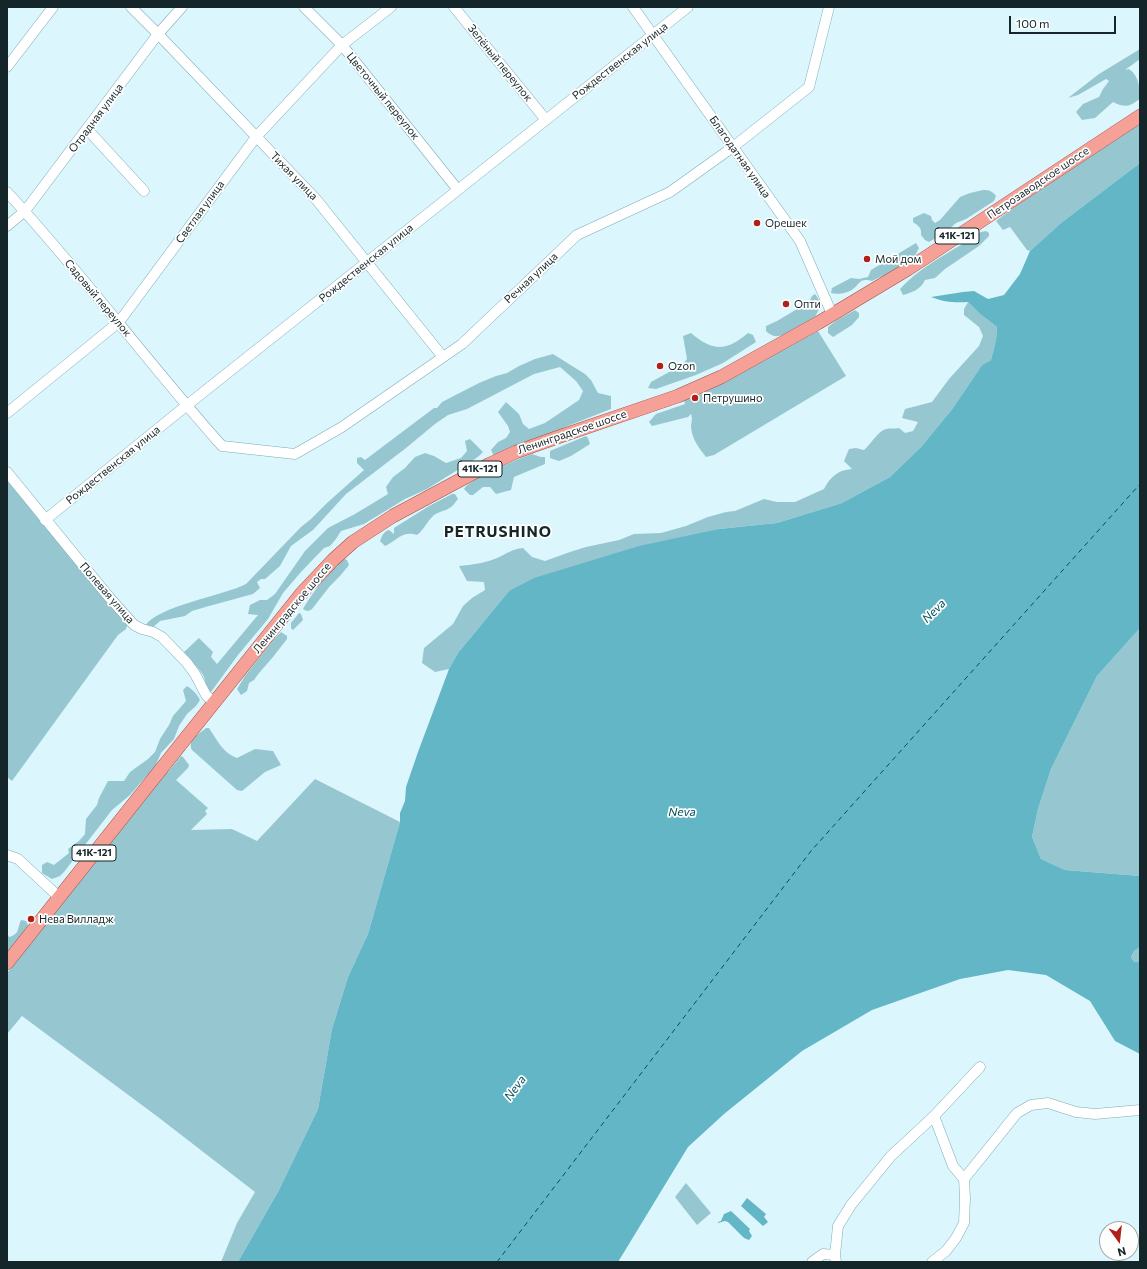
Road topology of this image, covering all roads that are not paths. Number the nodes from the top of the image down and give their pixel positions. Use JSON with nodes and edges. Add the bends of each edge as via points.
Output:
{"nodes":[{"id":1,"x":53,"y":7,"type":"edge"},
{"id":2,"x":131,"y":7,"type":"edge"},
{"id":3,"x":182,"y":7,"type":"edge"},
{"id":4,"x":304,"y":7,"type":"edge"},
{"id":5,"x":391,"y":7,"type":"edge"},
{"id":6,"x":454,"y":7,"type":"edge"},
{"id":7,"x":633,"y":7,"type":"edge"},
{"id":8,"x":688,"y":7,"type":"edge"},
{"id":9,"x":829,"y":7,"type":"edge"},
{"id":10,"x":158,"y":34,"type":"junction"},
{"id":11,"x":653,"y":35,"type":"junction"},
{"id":12,"x":342,"y":45,"type":"junction"},
{"id":13,"x":7,"y":67,"type":"edge"},
{"id":14,"x":1140,"y":116,"type":"edge"},
{"id":15,"x":546,"y":120,"type":"junction"},
{"id":16,"x":88,"y":128,"type":"junction"},
{"id":17,"x":256,"y":137,"type":"junction"},
{"id":18,"x":733,"y":147,"type":"junction"},
{"id":19,"x":458,"y":190,"type":"junction"},
{"id":20,"x":144,"y":191,"type":"dead end"},
{"id":21,"x":7,"y":192,"type":"edge"},
{"id":22,"x":25,"y":211,"type":"junction"},
{"id":23,"x":7,"y":226,"type":"edge"},
{"id":24,"x":367,"y":262,"type":"junction"},
{"id":25,"x":854,"y":301,"type":"joint"},
{"id":26,"x":832,"y":314,"type":"junction"},
{"id":27,"x":119,"y":322,"type":"junction"},
{"id":28,"x":443,"y":357,"type":"junction"},
{"id":29,"x":186,"y":406,"type":"junction"},
{"id":30,"x":7,"y":413,"type":"edge"},
{"id":31,"x":7,"y":472,"type":"edge"},
{"id":32,"x":45,"y":520,"type":"junction"},
{"id":33,"x":214,"y":703,"type":"junction"},
{"id":34,"x":7,"y":855,"type":"edge"},
{"id":35,"x":59,"y":897,"type":"junction"},
{"id":36,"x":7,"y":963,"type":"edge"},
{"id":37,"x":980,"y":1067,"type":"dead end"},
{"id":38,"x":1140,"y":1110,"type":"edge"},
{"id":39,"x":934,"y":1116,"type":"junction"},
{"id":40,"x":964,"y":1179,"type":"junction"},
{"id":41,"x":835,"y":1259,"type":"edge"},
{"id":42,"x":812,"y":1262,"type":"edge"},
{"id":43,"x":932,"y":1262,"type":"edge"}],
"edges":[{"from":1,"to":13,"type":"street"},
{"from":2,"to":10,"type":"street","name":"Тихая улица"},
{"from":3,"to":10,"type":"street","name":"Отрадная улица"},
{"from":4,"to":12,"type":"street","name":"Цветочный переулок"},
{"from":5,"to":12,"type":"street","name":"Светлая улица"},
{"from":6,"to":15,"type":"street","name":"Зелёный переулок"},
{"from":7,"to":11,"type":"street","name":"Благодатная улица"},
{"from":8,"to":11,"type":"street","name":"Рождественская улица"},
{"from":9,"to":18,"type":"street","name":"Речная улица","via":[[809,87]]},
{"from":10,"to":16,"type":"street","name":"Отрадная улица"},
{"from":10,"to":17,"type":"street","name":"Тихая улица"},
{"from":11,"to":15,"type":"street","name":"Рождественская улица"},
{"from":11,"to":18,"type":"street","name":"Благодатная улица"},
{"from":12,"to":17,"type":"street","name":"Светлая улица"},
{"from":12,"to":19,"type":"street","name":"Цветочный переулок"},
{"from":14,"to":25,"type":"main road","name":"Петрозаводское шоссе","number":"41К-121","via":[[908,269]]},
{"from":15,"to":19,"type":"street","name":"Рождественская улица"},
{"from":16,"to":20,"type":"street"},
{"from":16,"to":22,"type":"street","name":"Отрадная улица"},
{"from":17,"to":24,"type":"street","name":"Тихая улица","via":[[315,198]]},
{"from":17,"to":27,"type":"street","name":"Светлая улица"},
{"from":18,"to":26,"type":"street","name":"Благодатная улица","via":[[800,241]]},
{"from":18,"to":28,"type":"street","name":"Речная улица","via":[[670,192],[577,235],[462,344]]},
{"from":19,"to":24,"type":"street","name":"Рождественская улица"},
{"from":21,"to":22,"type":"street","name":"Садовый переулок"},
{"from":22,"to":23,"type":"street","name":"Отрадная улица"},
{"from":22,"to":27,"type":"street","name":"Садовый переулок"},
{"from":24,"to":28,"type":"street","name":"Тихая улица"},
{"from":24,"to":29,"type":"street","name":"Рождественская улица"},
{"from":25,"to":26,"type":"main road","name":"Ленинградское шоссе","number":"41К-121"},
{"from":26,"to":33,"type":"main road","name":"Ленинградское шоссе","number":"41К-121","via":[[714,380],[678,396],[516,452],[376,526],[349,545],[321,572]]},
{"from":27,"to":29,"type":"street","name":"Садовый переулок"},
{"from":27,"to":30,"type":"street","name":"Светлая улица"},
{"from":28,"to":29,"type":"street","name":"Речная улица","via":[[342,427],[295,454],[222,446]]},
{"from":29,"to":32,"type":"street","name":"Рождественская улица"},
{"from":31,"to":32,"type":"street","name":"Полевая улица"},
{"from":32,"to":33,"type":"street","name":"Полевая улица","via":[[134,625],[162,636],[187,663],[206,695]]},
{"from":33,"to":35,"type":"main road","name":"Ленинградское шоссе","number":"41К-121"},
{"from":34,"to":35,"type":"street","via":[[18,859]]},
{"from":35,"to":36,"type":"main road","name":"Ленинградское шоссе","number":"41К-121"},
{"from":37,"to":39,"type":"street"},
{"from":38,"to":40,"type":"street","via":[[1095,1114],[1076,1112],[1048,1103],[1031,1105],[1017,1113]]},
{"from":39,"to":40,"type":"street","via":[[953,1166]]},
{"from":39,"to":41,"type":"street","via":[[892,1156],[851,1205],[838,1226]]},
{"from":40,"to":43,"type":"street","via":[[964,1222],[946,1251]]},
{"from":41,"to":42,"type":"street","via":[[823,1254]]}]}
